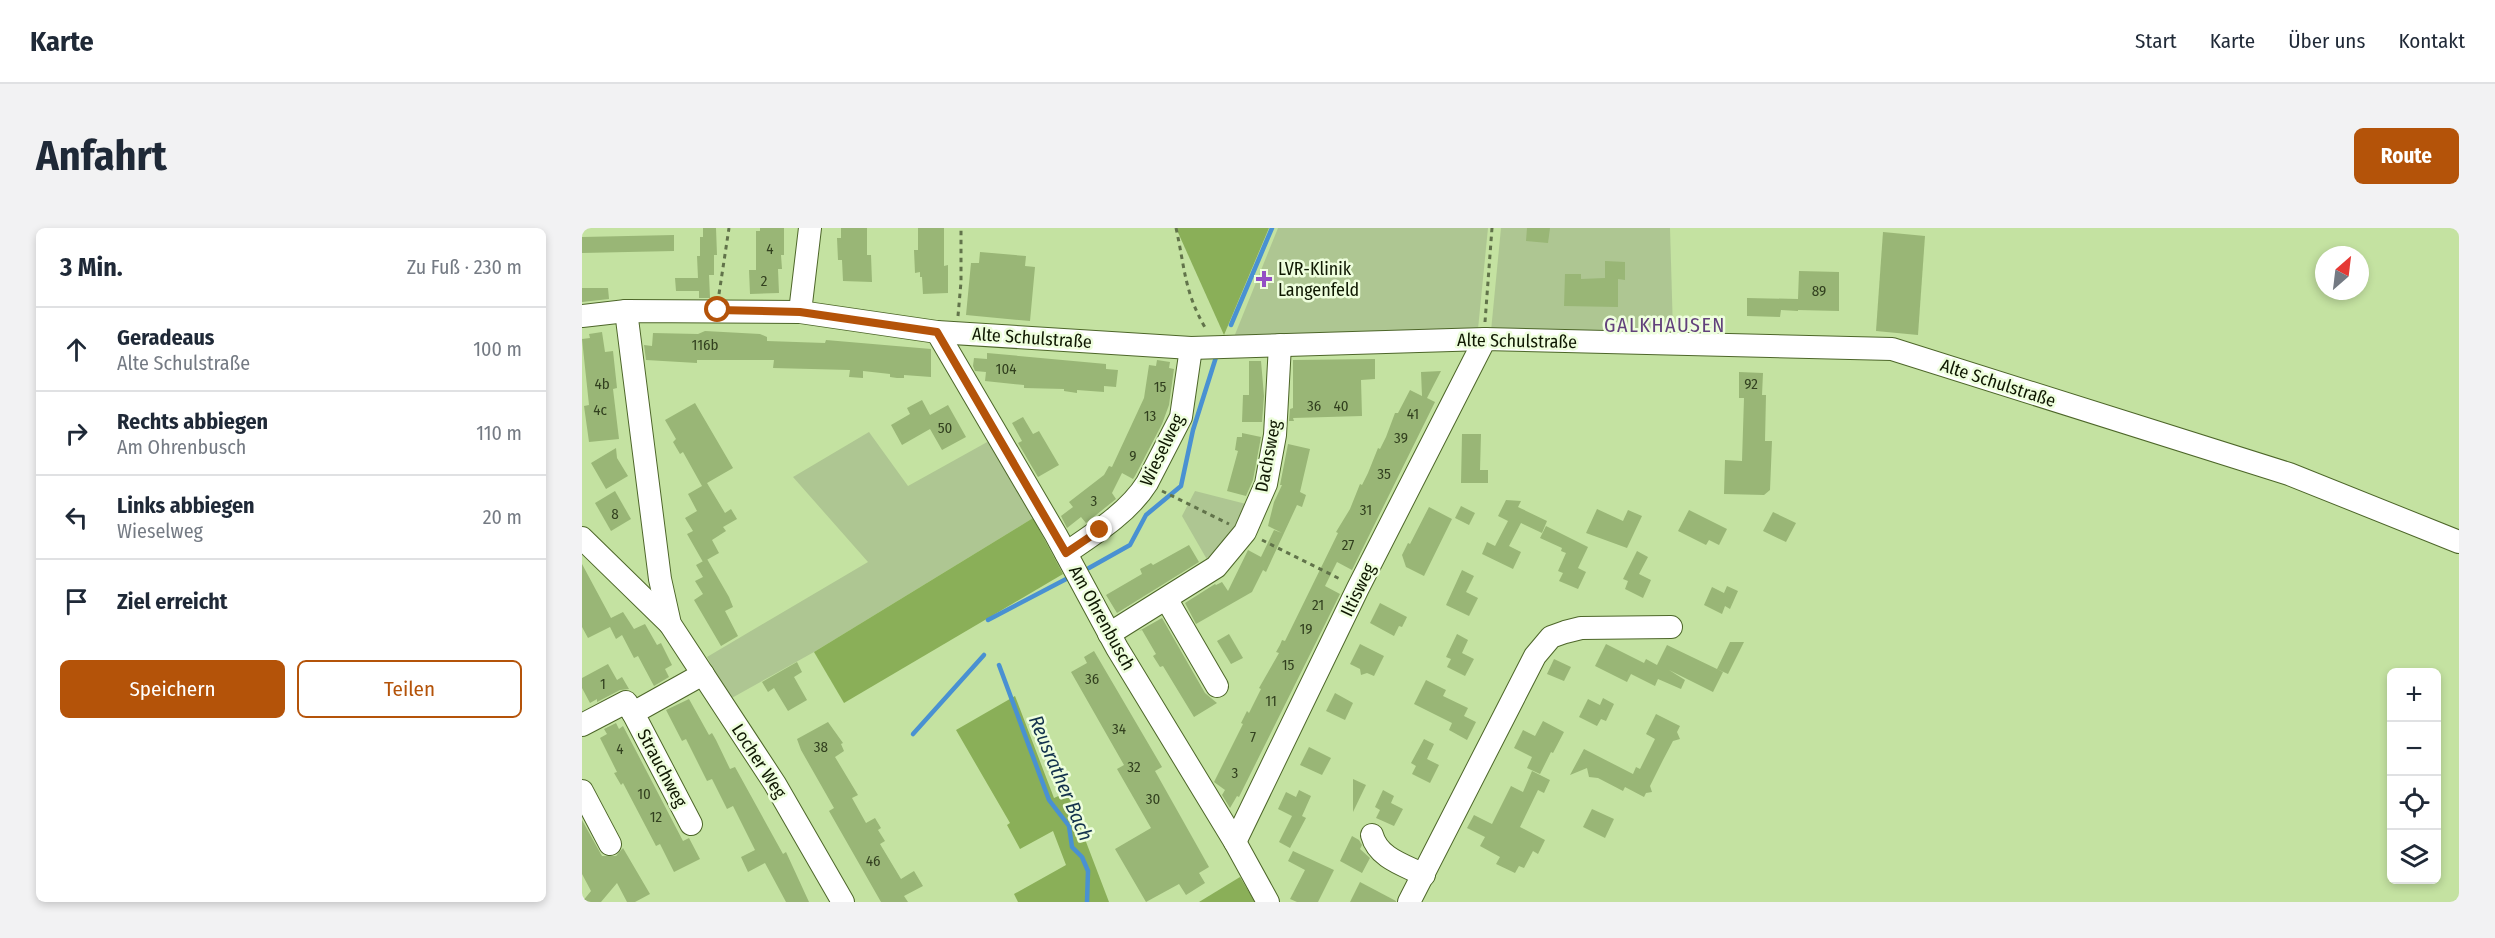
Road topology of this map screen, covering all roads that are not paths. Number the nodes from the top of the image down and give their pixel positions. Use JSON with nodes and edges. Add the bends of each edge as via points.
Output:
{"nodes":[{"id":1,"x":810,"y":228,"type":"edge"},
{"id":2,"x":626,"y":311,"type":"junction"},
{"id":3,"x":800,"y":312,"type":"junction"},
{"id":4,"x":582,"y":316,"type":"edge"},
{"id":5,"x":947,"y":333,"type":"junction"},
{"id":6,"x":1485,"y":339,"type":"junction"},
{"id":7,"x":1280,"y":345,"type":"junction"},
{"id":8,"x":1191,"y":348,"type":"junction"},
{"id":9,"x":582,"y":538,"type":"edge"},
{"id":10,"x":2459,"y":542,"type":"edge"},
{"id":11,"x":1066,"y":553,"type":"junction"},
{"id":12,"x":1167,"y":600,"type":"junction"},
{"id":13,"x":670,"y":624,"type":"junction"},
{"id":14,"x":1671,"y":627,"type":"dead end"},
{"id":15,"x":1109,"y":634,"type":"junction"},
{"id":16,"x":703,"y":674,"type":"junction"},
{"id":17,"x":1217,"y":686,"type":"dead end"},
{"id":18,"x":633,"y":713,"type":"junction"},
{"id":19,"x":582,"y":725,"type":"edge"},
{"id":20,"x":582,"y":790,"type":"edge"},
{"id":21,"x":691,"y":824,"type":"dead end"},
{"id":22,"x":1372,"y":835,"type":"dead end"},
{"id":23,"x":1235,"y":842,"type":"junction"},
{"id":24,"x":610,"y":844,"type":"dead end"},
{"id":25,"x":1424,"y":875,"type":"junction"},
{"id":26,"x":843,"y":902,"type":"edge"},
{"id":27,"x":1268,"y":902,"type":"edge"},
{"id":28,"x":1409,"y":902,"type":"edge"}],
"edges":[{"from":1,"to":3,"type":"street"},
{"from":2,"to":3,"type":"street","name":"Alte Schulstraße"},
{"from":2,"to":4,"type":"street","name":"Alte Schulstraße"},
{"from":2,"to":13,"type":"street","name":"Locher Weg","via":[[660,579]]},
{"from":3,"to":5,"type":"street","name":"Alte Schulstraße"},
{"from":5,"to":8,"type":"street","name":"Alte Schulstraße"},
{"from":5,"to":11,"type":"street","name":"Am Ohrenbusch"},
{"from":6,"to":7,"type":"street","name":"Alte Schulstraße"},
{"from":6,"to":10,"type":"street","name":"Alte Schulstraße","via":[[1892,349],[2289,474]]},
{"from":6,"to":23,"type":"street","name":"Iltisweg"},
{"from":7,"to":8,"type":"street","name":"Alte Schulstraße"},
{"from":7,"to":12,"type":"street","name":"Dachsweg","via":[[1275,435],[1266,484],[1245,532],[1216,567]]},
{"from":8,"to":11,"type":"street","name":"Wieselweg","via":[[1181,417],[1148,483],[1100,530]]},
{"from":9,"to":13,"type":"street","name":"Locher Weg"},
{"from":11,"to":15,"type":"street","name":"Am Ohrenbusch"},
{"from":12,"to":15,"type":"street","name":"Dachsweg"},
{"from":12,"to":17,"type":"street"},
{"from":13,"to":16,"type":"street","name":"Locher Weg"},
{"from":14,"to":25,"type":"street","via":[[1581,628],[1551,637],[1535,656]]},
{"from":15,"to":23,"type":"street","name":"Am Ohrenbusch"},
{"from":16,"to":18,"type":"street","name":"Strauchweg"},
{"from":16,"to":26,"type":"street","name":"Locher Weg","via":[[775,784]]},
{"from":18,"to":19,"type":"street","name":"Strauchweg","via":[[626,702]]},
{"from":18,"to":21,"type":"street","name":"Strauchweg"},
{"from":20,"to":24,"type":"street"},
{"from":22,"to":25,"type":"street","via":[[1380,851]]},
{"from":23,"to":27,"type":"street","name":"Am Ohrenbusch"},
{"from":25,"to":28,"type":"street"}]}
